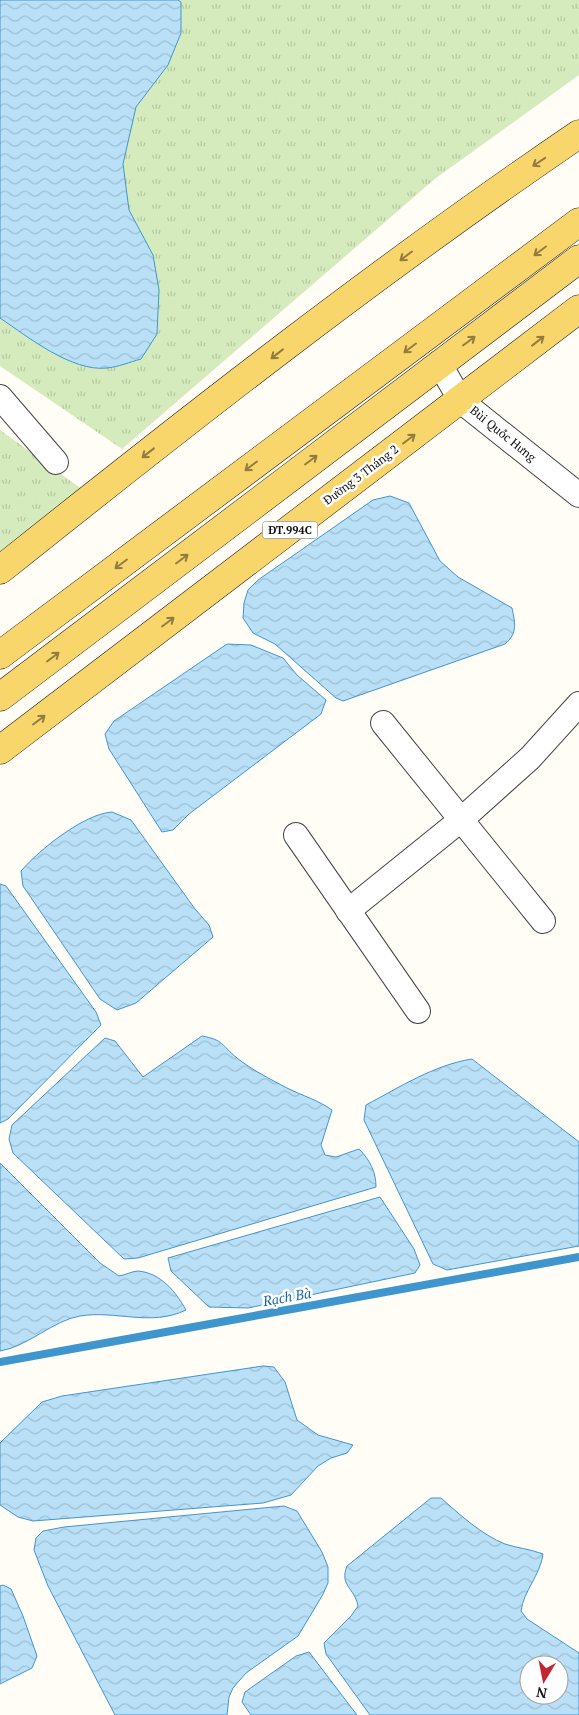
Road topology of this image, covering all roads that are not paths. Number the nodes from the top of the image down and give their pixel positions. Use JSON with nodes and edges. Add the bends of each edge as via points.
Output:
{"nodes":[{"id":1,"x":579,"y":134,"type":"edge"},
{"id":2,"x":579,"y":222,"type":"edge"},
{"id":3,"x":579,"y":259,"type":"edge"},
{"id":4,"x":579,"y":309,"type":"edge"},
{"id":5,"x":439,"y":364,"type":"junction"},
{"id":6,"x":0,"y":397,"type":"edge"},
{"id":7,"x":461,"y":401,"type":"junction"},
{"id":8,"x":56,"y":462,"type":"dead end"},
{"id":9,"x":579,"y":494,"type":"edge"},
{"id":10,"x":0,"y":570,"type":"edge"},
{"id":11,"x":0,"y":655,"type":"edge"},
{"id":12,"x":0,"y":697,"type":"edge"},
{"id":13,"x":579,"y":704,"type":"edge"},
{"id":14,"x":383,"y":723,"type":"dead end"},
{"id":15,"x":0,"y":750,"type":"edge"},
{"id":16,"x":462,"y":819,"type":"junction"},
{"id":17,"x":296,"y":835,"type":"dead end"},
{"id":18,"x":348,"y":910,"type":"junction"},
{"id":19,"x":543,"y":921,"type":"dead end"},
{"id":20,"x":418,"y":1011,"type":"dead end"}],
"edges":[{"from":1,"to":10,"type":"main road","one_way":true,"via":[[449,223]]},
{"from":2,"to":11,"type":"main road","one_way":true},
{"from":5,"to":3,"type":"main road","one_way":true},
{"from":7,"to":4,"type":"main road","name":"Đường 3 Tháng 2","number":"ĐT.994C","one_way":true},
{"from":5,"to":7,"type":"street","name":"Bùi Quốc Hưng"},
{"from":12,"to":5,"type":"main road","one_way":true},
{"from":6,"to":8,"type":"street"},
{"from":7,"to":9,"type":"street","name":"Bùi Quốc Hưng"},
{"from":15,"to":7,"type":"main road","name":"Đường 3 Tháng 2","number":"ĐT.994C","one_way":true},
{"from":13,"to":16,"type":"street","via":[[530,758]]},
{"from":14,"to":16,"type":"street"},
{"from":16,"to":18,"type":"street"},
{"from":16,"to":19,"type":"street"},
{"from":17,"to":18,"type":"street"},
{"from":18,"to":20,"type":"street"}]}
